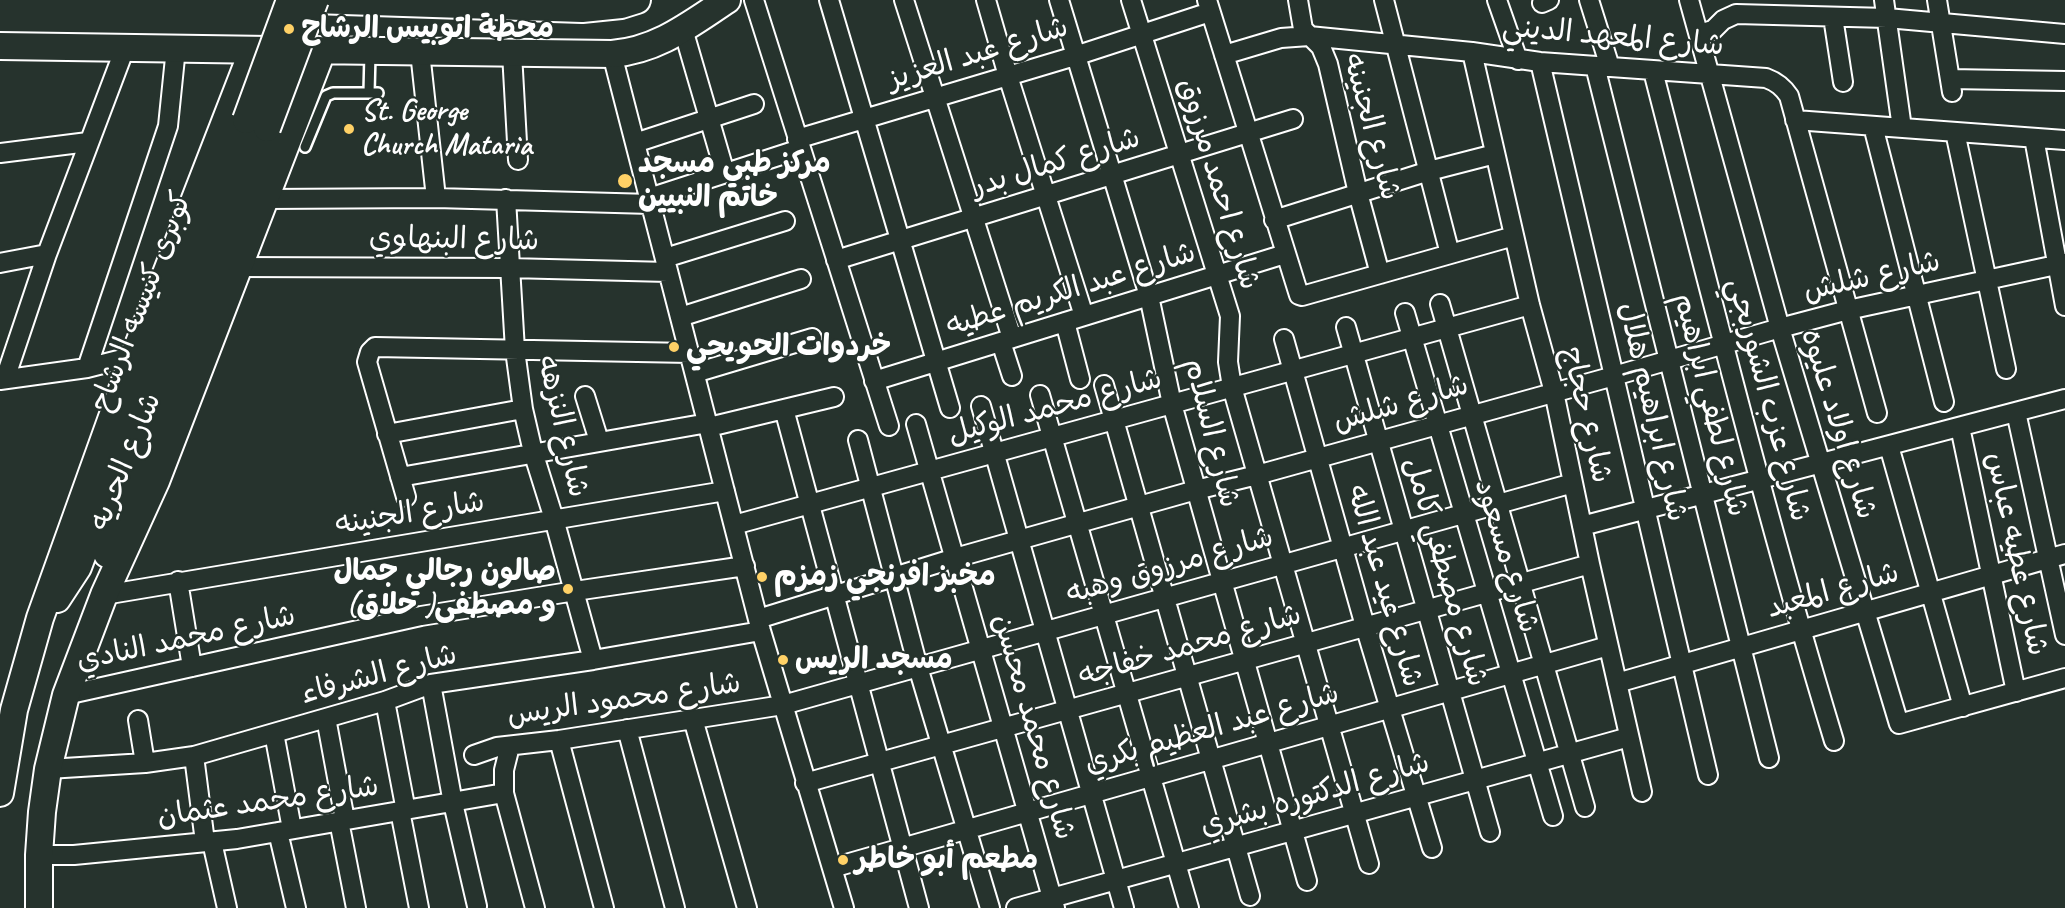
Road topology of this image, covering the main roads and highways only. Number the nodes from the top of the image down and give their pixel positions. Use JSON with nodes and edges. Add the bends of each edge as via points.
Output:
{"nodes":[{"id":1,"x":290,"y":0,"type":"edge"},
{"id":2,"x":327,"y":0,"type":"edge"},
{"id":3,"x":638,"y":0,"type":"edge"},
{"id":4,"x":727,"y":0,"type":"edge"},
{"id":5,"x":450,"y":2,"type":"edge"},
{"id":6,"x":515,"y":3,"type":"edge"},
{"id":7,"x":583,"y":4,"type":"edge"},
{"id":8,"x":0,"y":46,"type":"edge"},
{"id":9,"x":253,"y":50,"type":"junction"},
{"id":10,"x":322,"y":51,"type":"junction"},
{"id":11,"x":269,"y":124,"type":"junction"},
{"id":12,"x":40,"y":618,"type":"junction"},
{"id":13,"x":91,"y":627,"type":"junction"},
{"id":14,"x":7,"y":720,"type":"edge"},
{"id":15,"x":0,"y":793,"type":"edge"},
{"id":16,"x":39,"y":908,"type":"edge"}],
"edges":[{"from":1,"to":11,"type":"main road","name":"كوبرى كنيسه الرشاح","bridge":true},
{"from":2,"to":5,"type":"main road"},
{"from":2,"to":11,"type":"main road","name":"كوبرى كنيسه الرشاح","bridge":true},
{"from":3,"to":7,"type":"main road","via":[[621,5]]},
{"from":4,"to":10,"type":"main road","via":[[657,44],[612,54]]},
{"from":5,"to":6,"type":"main road"},
{"from":6,"to":7,"type":"main road"},
{"from":8,"to":9,"type":"main road"},
{"from":9,"to":10,"type":"main road"},
{"from":9,"to":11,"type":"main road","name":"شارع الحريه"},
{"from":10,"to":11,"type":"main road","name":"شارع الحريه"},
{"from":11,"to":12,"type":"main road","name":"كوبرى كنيسه الرشاح","via":[[78,567]]},
{"from":11,"to":12,"type":"main road","name":"شارع الحريه","via":[[134,356]]},
{"from":11,"to":13,"type":"main road","name":"كوبرى كنيسه الرشاح","via":[[98,579]]},
{"from":11,"to":13,"type":"main road","name":"شارع الحريه","via":[[265,199],[156,481]]},
{"from":12,"to":14,"type":"main road","name":"شارع الحريه"},
{"from":13,"to":16,"type":"main road","name":"شارع الحريه","via":[[66,694],[48,769],[39,855]]},
{"from":14,"to":15,"type":"main road","name":"شارع الحريه"}]}
